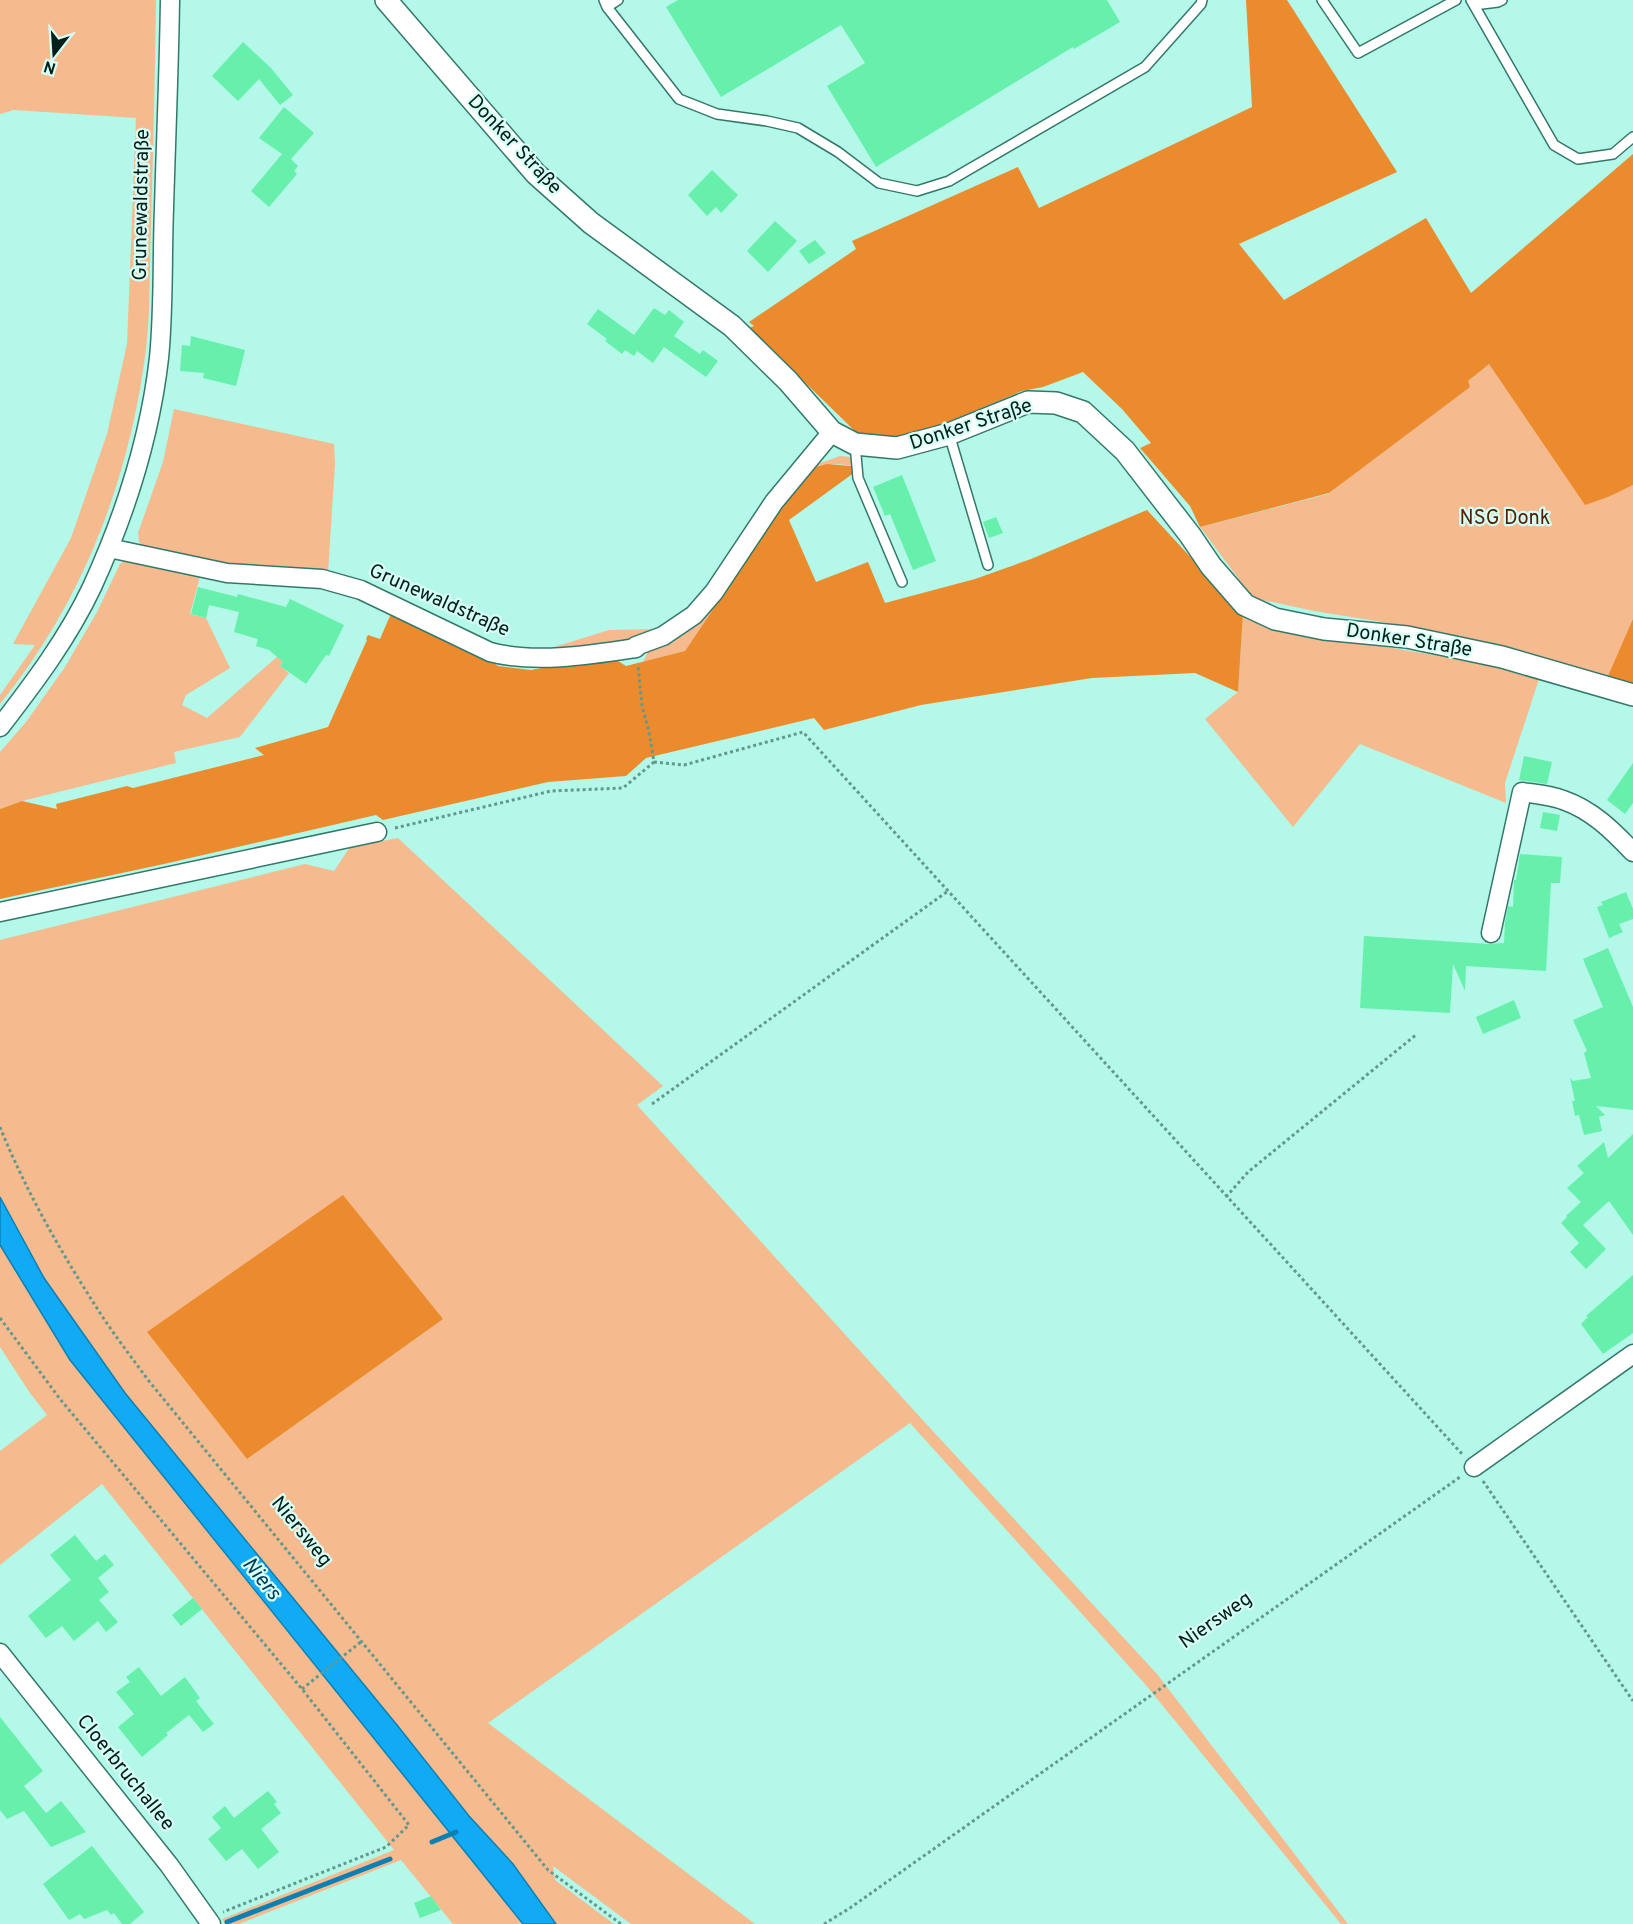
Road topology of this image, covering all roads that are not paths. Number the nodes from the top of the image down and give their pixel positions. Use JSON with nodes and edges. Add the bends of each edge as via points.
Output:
{"nodes":[{"id":1,"x":170,"y":0,"type":"edge"},
{"id":2,"x":386,"y":0,"type":"edge"},
{"id":3,"x":618,"y":0,"type":"edge"},
{"id":4,"x":1202,"y":0,"type":"edge"},
{"id":5,"x":1322,"y":0,"type":"edge"},
{"id":6,"x":1456,"y":0,"type":"edge"},
{"id":7,"x":1502,"y":0,"type":"edge"},
{"id":8,"x":1472,"y":2,"type":"edge"},
{"id":9,"x":605,"y":4,"type":"edge"},
{"id":10,"x":1633,"y":137,"type":"edge"},
{"id":11,"x":832,"y":432,"type":"junction"},
{"id":12,"x":949,"y":434,"type":"junction"},
{"id":13,"x":855,"y":444,"type":"junction"},
{"id":14,"x":109,"y":548,"type":"junction"},
{"id":15,"x":988,"y":565,"type":"dead end"},
{"id":16,"x":902,"y":582,"type":"dead end"},
{"id":17,"x":1633,"y":695,"type":"edge"},
{"id":18,"x":0,"y":727,"type":"edge"},
{"id":19,"x":377,"y":832,"type":"road end"},
{"id":20,"x":1633,"y":852,"type":"edge"},
{"id":21,"x":0,"y":912,"type":"edge"},
{"id":22,"x":1491,"y":933,"type":"dead end"},
{"id":23,"x":1633,"y":1354,"type":"edge"},
{"id":24,"x":1474,"y":1467,"type":"road end"},
{"id":25,"x":0,"y":1653,"type":"edge"},
{"id":26,"x":209,"y":1921,"type":"edge"}],
"edges":[{"from":1,"to":14,"type":"street","name":"Grunewaldstraße","via":[[159,358],[143,446]]},
{"from":2,"to":11,"type":"street","name":"Donker Straße","via":[[536,174],[591,223],[732,326]]},
{"from":3,"to":9,"type":"lane"},
{"from":4,"to":9,"type":"lane","via":[[1145,67],[949,181],[917,191],[879,183],[798,128],[717,114],[679,99]]},
{"from":5,"to":6,"type":"lane","via":[[1358,52]]},
{"from":7,"to":8,"type":"lane"},
{"from":8,"to":10,"type":"lane","via":[[1554,145],[1578,159],[1614,154]]},
{"from":11,"to":13,"type":"street","name":"Donker Straße"},
{"from":11,"to":14,"type":"street","name":"Grunewaldstraße","via":[[774,502],[714,592],[694,615],[636,648],[511,658],[490,652],[361,590],[322,579],[227,573]]},
{"from":12,"to":13,"type":"street","name":"Donker Straße","via":[[897,448]]},
{"from":12,"to":15,"type":"lane"},
{"from":12,"to":17,"type":"street","name":"Donker Straße","via":[[1028,402],[1056,403],[1083,412],[1125,451],[1245,605],[1275,619],[1324,629],[1407,637],[1502,657]]},
{"from":13,"to":16,"type":"lane","via":[[858,478]]},
{"from":14,"to":18,"type":"street","name":"Grunewaldstraße","via":[[60,644]]},
{"from":19,"to":21,"type":"street"},
{"from":20,"to":22,"type":"street","via":[[1588,811],[1561,799],[1522,792]]},
{"from":23,"to":24,"type":"street"},
{"from":25,"to":26,"type":"street","name":"Cloerbruchallee"}]}
